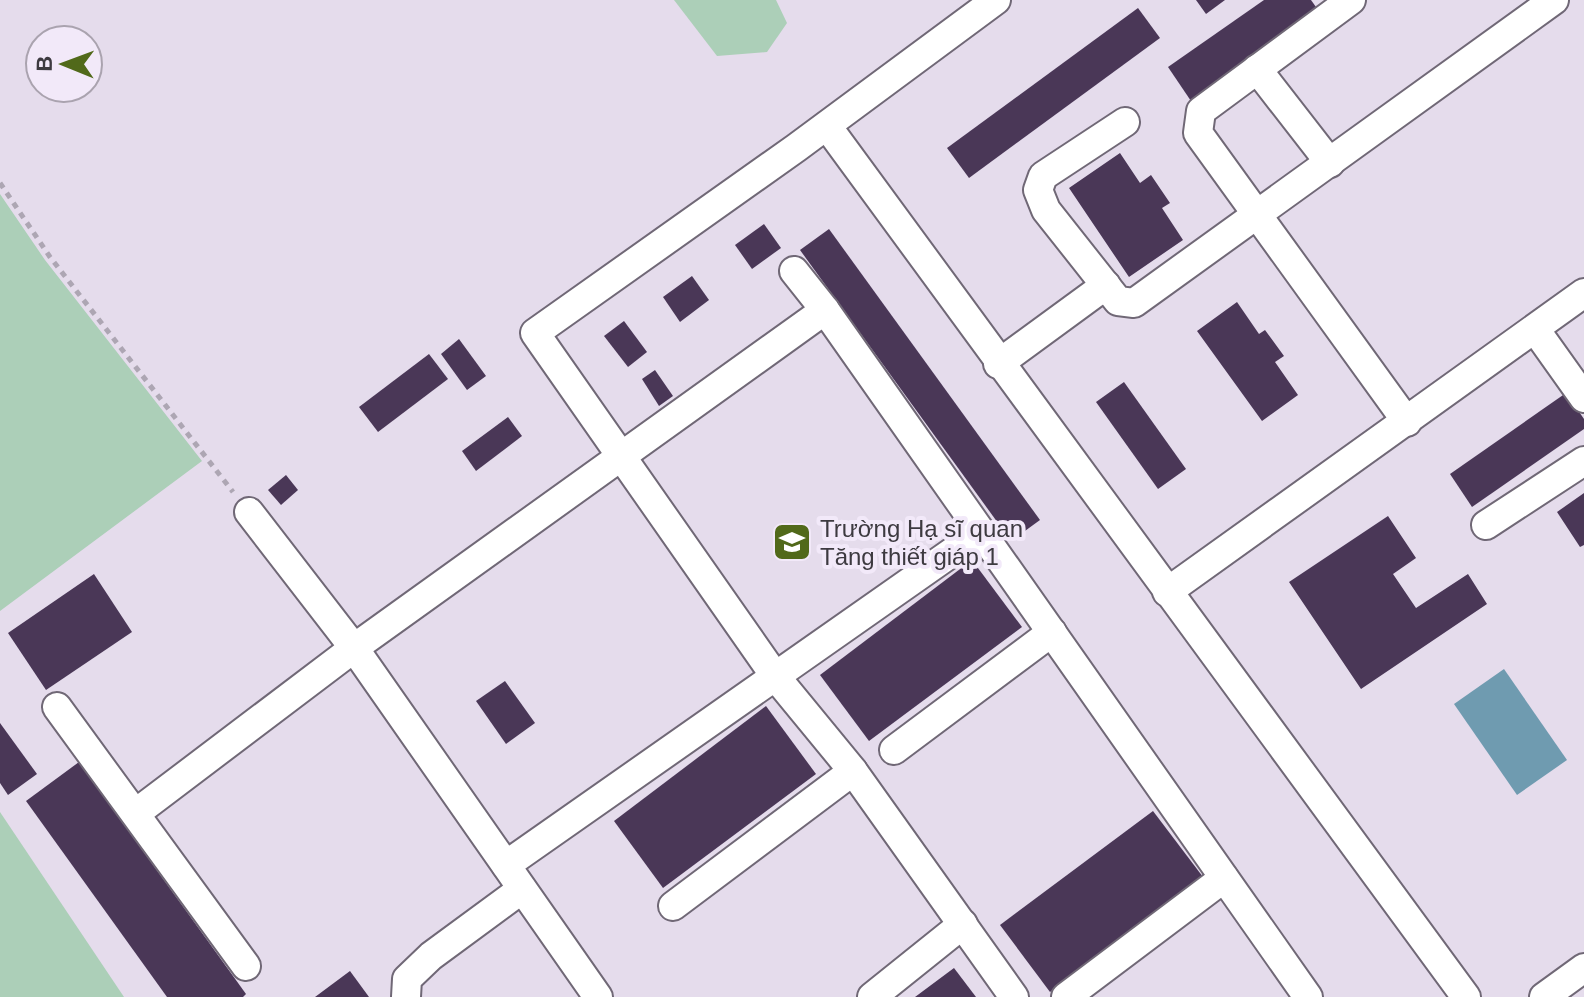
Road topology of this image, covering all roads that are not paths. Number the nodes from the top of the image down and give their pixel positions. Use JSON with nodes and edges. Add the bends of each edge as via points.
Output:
{"nodes":[{"id":1,"x":996,"y":0,"type":"edge"},
{"id":2,"x":1351,"y":0,"type":"edge"},
{"id":3,"x":1548,"y":2,"type":"edge"},
{"id":4,"x":1257,"y":69,"type":"junction"},
{"id":5,"x":1125,"y":122,"type":"dead end"},
{"id":6,"x":827,"y":126,"type":"junction"},
{"id":7,"x":1330,"y":163,"type":"junction"},
{"id":8,"x":1257,"y":215,"type":"junction"},
{"id":9,"x":794,"y":271,"type":"dead end"},
{"id":10,"x":1106,"y":285,"type":"junction"},
{"id":11,"x":1584,"y":293,"type":"edge"},
{"id":12,"x":825,"y":310,"type":"junction"},
{"id":13,"x":1535,"y":329,"type":"junction"},
{"id":14,"x":998,"y":364,"type":"junction"},
{"id":15,"x":1582,"y":391,"type":"edge"},
{"id":16,"x":1407,"y":422,"type":"junction"},
{"id":17,"x":621,"y":459,"type":"junction"},
{"id":18,"x":1584,"y":461,"type":"edge"},
{"id":19,"x":249,"y":512,"type":"road end"},
{"id":20,"x":1486,"y":525,"type":"dead end"},
{"id":21,"x":981,"y":532,"type":"junction"},
{"id":22,"x":1167,"y":592,"type":"junction"},
{"id":23,"x":1052,"y":632,"type":"junction"},
{"id":24,"x":354,"y":648,"type":"junction"},
{"id":25,"x":775,"y":676,"type":"junction"},
{"id":26,"x":57,"y":707,"type":"dead end"},
{"id":27,"x":894,"y":750,"type":"dead end"},
{"id":28,"x":853,"y":771,"type":"junction"},
{"id":29,"x":136,"y":813,"type":"junction"},
{"id":30,"x":506,"y":865,"type":"junction"},
{"id":31,"x":1224,"y":878,"type":"junction"},
{"id":32,"x":522,"y":889,"type":"junction"},
{"id":33,"x":673,"y":906,"type":"dead end"},
{"id":34,"x":963,"y":924,"type":"junction"},
{"id":35,"x":246,"y":966,"type":"dead end"},
{"id":36,"x":1584,"y":968,"type":"edge"},
{"id":37,"x":406,"y":997,"type":"edge"},
{"id":38,"x":598,"y":997,"type":"edge"},
{"id":39,"x":872,"y":997,"type":"edge"},
{"id":40,"x":1014,"y":997,"type":"edge"},
{"id":41,"x":1066,"y":997,"type":"edge"},
{"id":42,"x":1308,"y":997,"type":"edge"},
{"id":43,"x":1466,"y":997,"type":"edge"},
{"id":44,"x":1544,"y":997,"type":"edge"}],
"edges":[{"from":1,"to":6,"type":"street"},
{"from":2,"to":4,"type":"street"},
{"from":3,"to":7,"type":"street"},
{"from":4,"to":7,"type":"street"},
{"from":4,"to":8,"type":"street","via":[[1201,111],[1197,120],[1198,133]]},
{"from":5,"to":10,"type":"street","via":[[1043,176],[1038,190],[1046,210]]},
{"from":6,"to":14,"type":"street"},
{"from":6,"to":17,"type":"street","via":[[535,333]]},
{"from":7,"to":8,"type":"street"},
{"from":8,"to":10,"type":"street","via":[[1134,303],[1118,301]]},
{"from":8,"to":16,"type":"street"},
{"from":9,"to":12,"type":"street"},
{"from":10,"to":14,"type":"street"},
{"from":11,"to":13,"type":"street"},
{"from":12,"to":17,"type":"street"},
{"from":12,"to":21,"type":"street"},
{"from":13,"to":15,"type":"street"},
{"from":13,"to":16,"type":"street"},
{"from":14,"to":22,"type":"street"},
{"from":16,"to":22,"type":"street"},
{"from":17,"to":24,"type":"street"},
{"from":17,"to":25,"type":"street"},
{"from":18,"to":20,"type":"street"},
{"from":19,"to":24,"type":"street"},
{"from":21,"to":23,"type":"street"},
{"from":21,"to":25,"type":"street"},
{"from":22,"to":43,"type":"street"},
{"from":23,"to":27,"type":"street"},
{"from":23,"to":31,"type":"street"},
{"from":24,"to":29,"type":"street"},
{"from":24,"to":30,"type":"street"},
{"from":25,"to":28,"type":"street"},
{"from":25,"to":30,"type":"street"},
{"from":26,"to":29,"type":"street"},
{"from":28,"to":33,"type":"street"},
{"from":28,"to":34,"type":"street"},
{"from":29,"to":35,"type":"street"},
{"from":30,"to":32,"type":"street"},
{"from":31,"to":41,"type":"street"},
{"from":31,"to":42,"type":"street"},
{"from":32,"to":37,"type":"street","via":[[431,956],[407,979]]},
{"from":32,"to":38,"type":"street"},
{"from":34,"to":39,"type":"street"},
{"from":34,"to":40,"type":"street"},
{"from":36,"to":44,"type":"street"}]}
